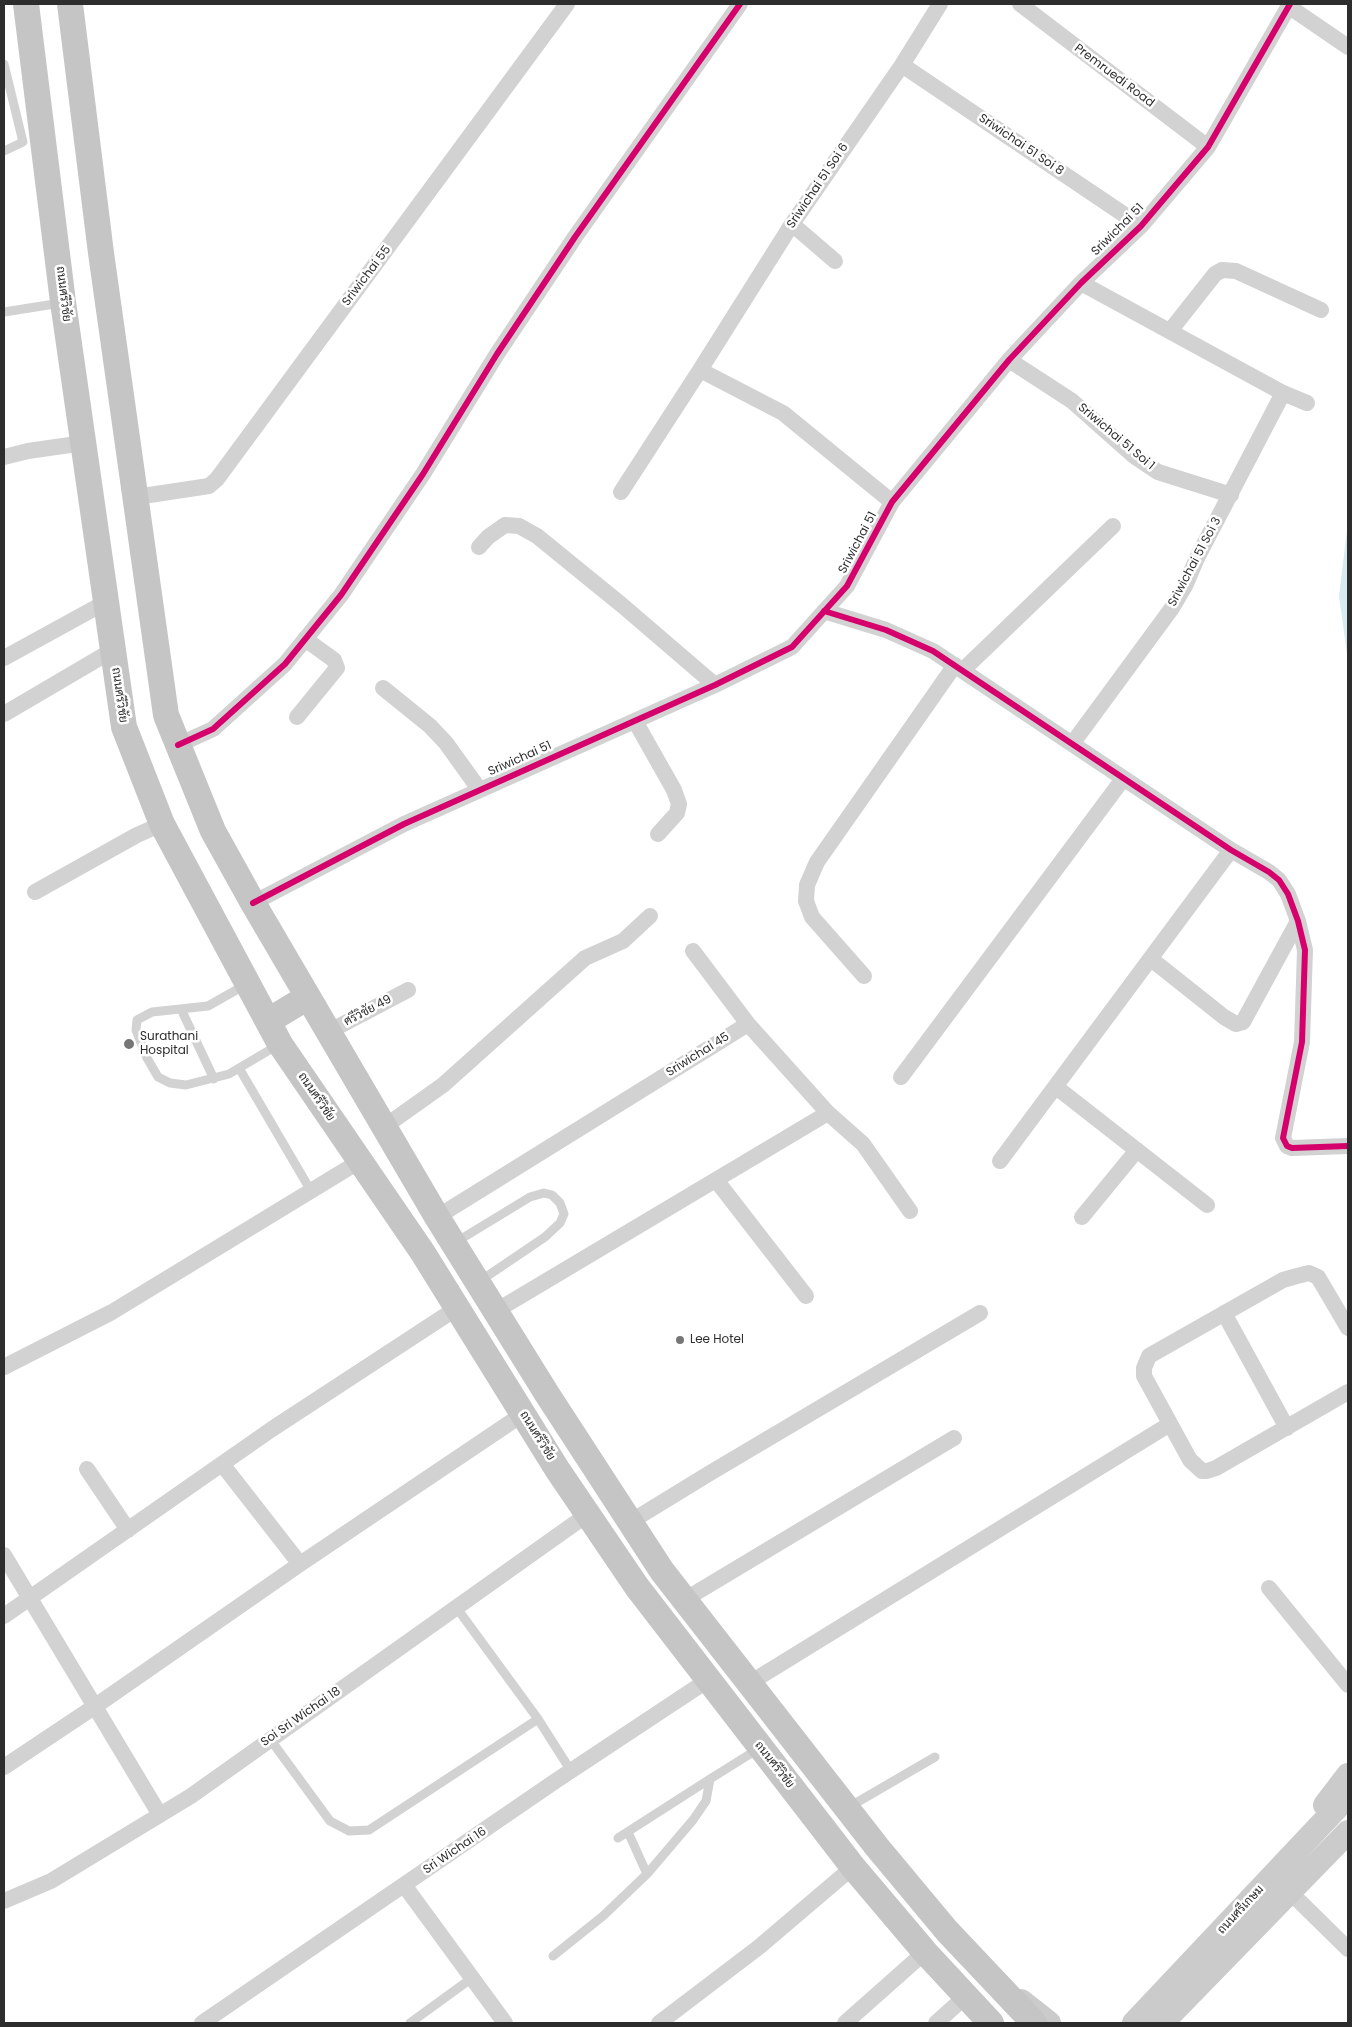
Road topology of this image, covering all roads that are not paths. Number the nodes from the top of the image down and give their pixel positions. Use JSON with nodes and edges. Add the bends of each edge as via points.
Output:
{"nodes":[{"id":1,"x":26,"y":4,"type":"edge"},
{"id":2,"x":70,"y":4,"type":"edge"},
{"id":3,"x":567,"y":4,"type":"edge"},
{"id":4,"x":740,"y":4,"type":"edge"},
{"id":5,"x":940,"y":4,"type":"edge"},
{"id":6,"x":1020,"y":4,"type":"edge"},
{"id":7,"x":1289,"y":5,"type":"edge"},
{"id":8,"x":1348,"y":47,"type":"edge"},
{"id":9,"x":4,"y":64,"type":"edge"},
{"id":10,"x":902,"y":65,"type":"junction"},
{"id":11,"x":31,"y":94,"type":"junction"},
{"id":12,"x":12,"y":98,"type":"junction"},
{"id":13,"x":1208,"y":147,"type":"junction"},
{"id":14,"x":4,"y":152,"type":"edge"},
{"id":15,"x":792,"y":224,"type":"junction"},
{"id":16,"x":1141,"y":226,"type":"junction"},
{"id":17,"x":835,"y":261,"type":"dead end"},
{"id":18,"x":1081,"y":283,"type":"junction"},
{"id":19,"x":63,"y":302,"type":"junction"},
{"id":20,"x":1321,"y":310,"type":"dead end"},
{"id":21,"x":4,"y":312,"type":"edge"},
{"id":22,"x":1170,"y":331,"type":"junction"},
{"id":23,"x":1009,"y":360,"type":"junction"},
{"id":24,"x":700,"y":370,"type":"junction"},
{"id":25,"x":1283,"y":393,"type":"junction"},
{"id":26,"x":1307,"y":403,"type":"dead end"},
{"id":27,"x":84,"y":443,"type":"junction"},
{"id":28,"x":4,"y":457,"type":"edge"},
{"id":29,"x":621,"y":492,"type":"dead end"},
{"id":30,"x":1231,"y":495,"type":"junction"},
{"id":31,"x":136,"y":497,"type":"junction"},
{"id":32,"x":892,"y":502,"type":"junction"},
{"id":33,"x":1113,"y":526,"type":"dead end"},
{"id":34,"x":479,"y":547,"type":"dead end"},
{"id":35,"x":106,"y":602,"type":"junction"},
{"id":36,"x":824,"y":611,"type":"junction"},
{"id":37,"x":306,"y":639,"type":"junction"},
{"id":38,"x":113,"y":650,"type":"junction"},
{"id":39,"x":4,"y":658,"type":"edge"},
{"id":40,"x":959,"y":667,"type":"junction"},
{"id":41,"x":715,"y":686,"type":"junction"},
{"id":42,"x":383,"y":688,"type":"dead end"},
{"id":43,"x":4,"y":714,"type":"edge"},
{"id":44,"x":297,"y":717,"type":"dead end"},
{"id":45,"x":635,"y":721,"type":"junction"},
{"id":46,"x":1072,"y":744,"type":"junction"},
{"id":47,"x":178,"y":745,"type":"junction"},
{"id":48,"x":1122,"y":779,"type":"junction"},
{"id":49,"x":479,"y":790,"type":"junction"},
{"id":50,"x":162,"y":824,"type":"junction"},
{"id":51,"x":658,"y":834,"type":"dead end"},
{"id":52,"x":1231,"y":850,"type":"junction"},
{"id":53,"x":35,"y":892,"type":"dead end"},
{"id":54,"x":253,"y":903,"type":"junction"},
{"id":55,"x":650,"y":916,"type":"dead end"},
{"id":56,"x":1298,"y":921,"type":"junction"},
{"id":57,"x":693,"y":950,"type":"dead end"},
{"id":58,"x":1151,"y":959,"type":"junction"},
{"id":59,"x":864,"y":976,"type":"dead end"},
{"id":60,"x":247,"y":983,"type":"junction"},
{"id":61,"x":408,"y":990,"type":"dead end"},
{"id":62,"x":308,"y":997,"type":"junction"},
{"id":63,"x":181,"y":1009,"type":"junction"},
{"id":64,"x":268,"y":1021,"type":"junction"},
{"id":65,"x":748,"y":1024,"type":"junction"},
{"id":66,"x":328,"y":1032,"type":"junction"},
{"id":67,"x":280,"y":1044,"type":"junction"},
{"id":68,"x":239,"y":1068,"type":"junction"},
{"id":69,"x":901,"y":1077,"type":"dead end"},
{"id":70,"x":214,"y":1079,"type":"junction"},
{"id":71,"x":1056,"y":1087,"type":"junction"},
{"id":72,"x":828,"y":1113,"type":"junction"},
{"id":73,"x":384,"y":1127,"type":"junction"},
{"id":74,"x":1348,"y":1146,"type":"edge"},
{"id":75,"x":1137,"y":1150,"type":"junction"},
{"id":76,"x":360,"y":1161,"type":"junction"},
{"id":77,"x":1000,"y":1161,"type":"dead end"},
{"id":78,"x":716,"y":1180,"type":"junction"},
{"id":79,"x":311,"y":1191,"type":"junction"},
{"id":80,"x":1207,"y":1205,"type":"dead end"},
{"id":81,"x":910,"y":1211,"type":"dead end"},
{"id":82,"x":437,"y":1217,"type":"junction"},
{"id":83,"x":1082,"y":1217,"type":"dead end"},
{"id":84,"x":454,"y":1244,"type":"junction"},
{"id":85,"x":477,"y":1283,"type":"junction"},
{"id":86,"x":806,"y":1296,"type":"dead end"},
{"id":87,"x":1343,"y":1307,"type":"edge"},
{"id":88,"x":457,"y":1308,"type":"junction"},
{"id":89,"x":494,"y":1312,"type":"junction"},
{"id":90,"x":980,"y":1313,"type":"dead end"},
{"id":91,"x":1224,"y":1313,"type":"junction"},
{"id":92,"x":1348,"y":1328,"type":"edge"},
{"id":93,"x":4,"y":1367,"type":"edge"},
{"id":94,"x":1348,"y":1392,"type":"edge"},
{"id":95,"x":523,"y":1414,"type":"junction"},
{"id":96,"x":1170,"y":1424,"type":"junction"},
{"id":97,"x":1286,"y":1428,"type":"junction"},
{"id":98,"x":954,"y":1438,"type":"dead end"},
{"id":99,"x":222,"y":1464,"type":"junction"},
{"id":100,"x":86,"y":1469,"type":"dead end"},
{"id":101,"x":588,"y":1514,"type":"junction"},
{"id":102,"x":630,"y":1522,"type":"junction"},
{"id":103,"x":128,"y":1530,"type":"junction"},
{"id":104,"x":4,"y":1555,"type":"edge"},
{"id":105,"x":300,"y":1564,"type":"junction"},
{"id":106,"x":1269,"y":1588,"type":"dead end"},
{"id":107,"x":29,"y":1599,"type":"junction"},
{"id":108,"x":684,"y":1600,"type":"junction"},
{"id":109,"x":456,"y":1607,"type":"junction"},
{"id":110,"x":4,"y":1616,"type":"edge"},
{"id":111,"x":708,"y":1680,"type":"junction"},
{"id":112,"x":748,"y":1684,"type":"junction"},
{"id":113,"x":1348,"y":1685,"type":"edge"},
{"id":114,"x":94,"y":1707,"type":"junction"},
{"id":115,"x":538,"y":1719,"type":"junction"},
{"id":116,"x":270,"y":1739,"type":"junction"},
{"id":117,"x":760,"y":1748,"type":"junction"},
{"id":118,"x":936,"y":1757,"type":"dead end"},
{"id":119,"x":4,"y":1767,"type":"edge"},
{"id":120,"x":572,"y":1771,"type":"junction"},
{"id":121,"x":1348,"y":1775,"type":"edge"},
{"id":122,"x":710,"y":1779,"type":"junction"},
{"id":123,"x":1348,"y":1796,"type":"edge"},
{"id":124,"x":847,"y":1808,"type":"junction"},
{"id":125,"x":160,"y":1815,"type":"junction"},
{"id":126,"x":628,"y":1832,"type":"junction"},
{"id":127,"x":1348,"y":1832,"type":"edge"},
{"id":128,"x":618,"y":1838,"type":"dead end"},
{"id":129,"x":1348,"y":1841,"type":"edge"},
{"id":130,"x":877,"y":1847,"type":"junction"},
{"id":131,"x":853,"y":1867,"type":"junction"},
{"id":132,"x":647,"y":1874,"type":"junction"},
{"id":133,"x":404,"y":1885,"type":"junction"},
{"id":134,"x":1295,"y":1887,"type":"junction"},
{"id":135,"x":4,"y":1901,"type":"edge"},
{"id":136,"x":1243,"y":1908,"type":"junction"},
{"id":137,"x":1348,"y":1949,"type":"edge"},
{"id":138,"x":925,"y":1952,"type":"junction"},
{"id":139,"x":553,"y":1956,"type":"dead end"},
{"id":140,"x":990,"y":1976,"type":"junction"},
{"id":141,"x":1193,"y":1977,"type":"junction"},
{"id":142,"x":472,"y":1978,"type":"junction"},
{"id":143,"x":966,"y":1996,"type":"junction"},
{"id":144,"x":202,"y":2023,"type":"edge"},
{"id":145,"x":410,"y":2023,"type":"edge"},
{"id":146,"x":504,"y":2023,"type":"edge"},
{"id":147,"x":659,"y":2023,"type":"edge"},
{"id":148,"x":845,"y":2023,"type":"edge"},
{"id":149,"x":936,"y":2023,"type":"edge"},
{"id":150,"x":991,"y":2023,"type":"edge"},
{"id":151,"x":1034,"y":2023,"type":"edge"},
{"id":152,"x":1049,"y":2023,"type":"edge"},
{"id":153,"x":1125,"y":2023,"type":"edge"},
{"id":154,"x":1134,"y":2023,"type":"edge"},
{"id":155,"x":1162,"y":2023,"type":"edge"},
{"id":156,"x":1170,"y":2023,"type":"edge"}],
"edges":[{"from":1,"to":11,"type":"main road","name":"ถนนศรีวิชัย"},
{"from":2,"to":31,"type":"main road"},
{"from":3,"to":31,"type":"street","name":"Sriwichai 55","via":[[217,479],[208,486]]},
{"from":4,"to":37,"type":"street","via":[[575,237],[496,354],[422,474],[341,595]]},
{"from":5,"to":10,"type":"street","name":"Sriwichai 51 Soi 6"},
{"from":6,"to":13,"type":"street","name":"Premruedi Road"},
{"from":7,"to":8,"type":"street"},
{"from":7,"to":13,"type":"street","name":"Sriwichai 51"},
{"from":9,"to":12,"type":"lane"},
{"from":10,"to":15,"type":"street","name":"Sriwichai 51 Soi 6"},
{"from":10,"to":16,"type":"street","name":"Sriwichai 51 Soi 8"},
{"from":11,"to":12,"type":"lane"},
{"from":11,"to":19,"type":"main road","name":"ถนนศรีวิชัย"},
{"from":12,"to":14,"type":"lane","via":[[23,142]]},
{"from":13,"to":16,"type":"street","name":"Sriwichai 51"},
{"from":15,"to":17,"type":"street"},
{"from":15,"to":24,"type":"street","name":"Sriwichai 51 Soi 6"},
{"from":16,"to":18,"type":"street","name":"Sriwichai 51"},
{"from":18,"to":22,"type":"street"},
{"from":18,"to":23,"type":"street","name":"Sriwichai 51"},
{"from":19,"to":21,"type":"lane"},
{"from":19,"to":27,"type":"main road","name":"ถนนศรีวิชัย"},
{"from":20,"to":22,"type":"street","via":[[1236,271],[1222,270],[1215,274]]},
{"from":22,"to":25,"type":"street"},
{"from":23,"to":30,"type":"street","name":"Sriwichai 51 Soi 1","via":[[1072,401],[1134,456],[1158,472]]},
{"from":23,"to":32,"type":"street","name":"Sriwichai 51"},
{"from":24,"to":29,"type":"street","name":"Sriwichai 51 Soi 6"},
{"from":24,"to":32,"type":"street","via":[[783,412]]},
{"from":25,"to":26,"type":"street"},
{"from":25,"to":30,"type":"street","name":"Sriwichai 51 Soi 3"},
{"from":27,"to":28,"type":"street"},
{"from":27,"to":35,"type":"main road","name":"ถนนศรีวิชัย"},
{"from":30,"to":46,"type":"street","name":"Sriwichai 51 Soi 3","via":[[1172,608]]},
{"from":31,"to":47,"type":"main road","via":[[166,715]]},
{"from":32,"to":36,"type":"street","name":"Sriwichai 51","via":[[847,586]]},
{"from":33,"to":40,"type":"street"},
{"from":34,"to":41,"type":"street","via":[[505,525],[519,526],[537,536]]},
{"from":35,"to":38,"type":"main road","name":"ถนนศรีวิชัย"},
{"from":35,"to":39,"type":"street"},
{"from":36,"to":40,"type":"street","via":[[911,640]]},
{"from":36,"to":41,"type":"street","name":"Sriwichai 51","via":[[792,648]]},
{"from":37,"to":44,"type":"street","via":[[334,660],[337,668]]},
{"from":37,"to":47,"type":"street","via":[[285,664],[213,729]]},
{"from":38,"to":43,"type":"street"},
{"from":38,"to":50,"type":"main road","name":"ถนนศรีวิชัย","via":[[124,727]]},
{"from":40,"to":46,"type":"street"},
{"from":40,"to":59,"type":"street","via":[[817,862],[807,885],[806,901],[812,917]]},
{"from":41,"to":45,"type":"street","name":"Sriwichai 51"},
{"from":42,"to":49,"type":"street","via":[[446,742]]},
{"from":45,"to":49,"type":"street","name":"Sriwichai 51"},
{"from":45,"to":51,"type":"street","via":[[679,804],[677,813]]},
{"from":46,"to":48,"type":"street"},
{"from":47,"to":54,"type":"main road","via":[[213,831]]},
{"from":48,"to":52,"type":"street"},
{"from":48,"to":69,"type":"street"},
{"from":49,"to":54,"type":"street","name":"Sriwichai 51","via":[[404,824]]},
{"from":50,"to":53,"type":"street"},
{"from":50,"to":60,"type":"main road","name":"ถนนศรีวิชัย"},
{"from":52,"to":56,"type":"street","via":[[1280,880]]},
{"from":52,"to":58,"type":"street"},
{"from":54,"to":62,"type":"main road"},
{"from":55,"to":73,"type":"street","via":[[623,941],[585,958],[443,1085]]},
{"from":56,"to":58,"type":"street","via":[[1243,1022],[1236,1024]]},
{"from":56,"to":74,"type":"street","via":[[1305,950],[1304,1019],[1283,1138],[1292,1148]]},
{"from":57,"to":65,"type":"street"},
{"from":58,"to":71,"type":"street"},
{"from":60,"to":63,"type":"lane","via":[[208,1006]]},
{"from":60,"to":64,"type":"main road","name":"ถนนศรีวิชัย"},
{"from":61,"to":66,"type":"street","name":"ศรีวิชัย 49"},
{"from":62,"to":64,"type":"main road"},
{"from":62,"to":66,"type":"main road"},
{"from":63,"to":70,"type":"lane"},
{"from":63,"to":70,"type":"lane","via":[[152,1012],[137,1020],[136,1030],[147,1058],[158,1077],[170,1083],[186,1086]]},
{"from":64,"to":67,"type":"main road","name":"ถนนศรีวิชัย"},
{"from":65,"to":72,"type":"street"},
{"from":65,"to":82,"type":"street","name":"Sriwichai 45"},
{"from":66,"to":73,"type":"main road"},
{"from":67,"to":68,"type":"lane"},
{"from":67,"to":76,"type":"main road","name":"ถนนศรีวิชัย"},
{"from":68,"to":70,"type":"lane"},
{"from":68,"to":79,"type":"lane"},
{"from":71,"to":75,"type":"street"},
{"from":71,"to":77,"type":"street"},
{"from":72,"to":78,"type":"street"},
{"from":72,"to":81,"type":"street","via":[[862,1144]]},
{"from":73,"to":82,"type":"main road"},
{"from":75,"to":80,"type":"street"},
{"from":75,"to":83,"type":"street"},
{"from":76,"to":79,"type":"street"},
{"from":76,"to":88,"type":"main road","name":"ถนนศรีวิชัย"},
{"from":78,"to":86,"type":"street"},
{"from":78,"to":89,"type":"street"},
{"from":79,"to":93,"type":"street","via":[[112,1312]]},
{"from":82,"to":84,"type":"main road"},
{"from":84,"to":85,"type":"main road"},
{"from":84,"to":85,"type":"lane","via":[[530,1197],[544,1193],[552,1195],[560,1203],[564,1214],[560,1223],[545,1237]]},
{"from":85,"to":89,"type":"main road"},
{"from":87,"to":91,"type":"street","via":[[1318,1277],[1309,1274],[1284,1280]]},
{"from":87,"to":92,"type":"street"},
{"from":88,"to":95,"type":"main road","name":"ถนนศรีวิชัย"},
{"from":88,"to":99,"type":"street"},
{"from":89,"to":102,"type":"main road"},
{"from":90,"to":102,"type":"street"},
{"from":91,"to":96,"type":"street","via":[[1155,1353],[1146,1362],[1144,1376]]},
{"from":91,"to":97,"type":"street"},
{"from":94,"to":97,"type":"street"},
{"from":95,"to":101,"type":"main road","name":"ถนนศรีวิชัย"},
{"from":95,"to":105,"type":"street"},
{"from":96,"to":97,"type":"street","via":[[1190,1460],[1196,1467],[1207,1471]]},
{"from":96,"to":112,"type":"street"},
{"from":98,"to":108,"type":"street"},
{"from":99,"to":103,"type":"street"},
{"from":99,"to":105,"type":"street"},
{"from":100,"to":103,"type":"street"},
{"from":101,"to":109,"type":"street","name":"Soi Sri Wichai 18"},
{"from":101,"to":111,"type":"main road","name":"ถนนศรีวิชัย","via":[[637,1587]]},
{"from":102,"to":108,"type":"main road"},
{"from":103,"to":107,"type":"street"},
{"from":104,"to":107,"type":"street"},
{"from":105,"to":114,"type":"street"},
{"from":106,"to":113,"type":"street"},
{"from":107,"to":110,"type":"street"},
{"from":107,"to":114,"type":"street"},
{"from":108,"to":112,"type":"main road"},
{"from":109,"to":115,"type":"lane"},
{"from":109,"to":116,"type":"street","name":"Soi Sri Wichai 18"},
{"from":111,"to":117,"type":"main road","name":"ถนนศรีวิชัย"},
{"from":111,"to":120,"type":"street","name":"Sri Wichai 16"},
{"from":112,"to":124,"type":"main road"},
{"from":114,"to":119,"type":"street"},
{"from":114,"to":125,"type":"street"},
{"from":115,"to":116,"type":"lane","via":[[369,1830],[348,1831],[330,1821]]},
{"from":115,"to":120,"type":"lane"},
{"from":116,"to":125,"type":"street","name":"Soi Sri Wichai 18"},
{"from":117,"to":122,"type":"lane"},
{"from":117,"to":131,"type":"main road","name":"ถนนศรีวิชัย"},
{"from":118,"to":124,"type":"lane"},
{"from":120,"to":133,"type":"street","name":"Sri Wichai 16"},
{"from":121,"to":136,"type":"main road"},
{"from":122,"to":126,"type":"lane"},
{"from":122,"to":132,"type":"lane","via":[[706,1801]]},
{"from":123,"to":136,"type":"main road","name":"ถนนศรีเกษม"},
{"from":124,"to":130,"type":"main road"},
{"from":125,"to":135,"type":"street","name":"Soi Sri Wichai 18","via":[[51,1881]]},
{"from":126,"to":128,"type":"lane"},
{"from":126,"to":132,"type":"lane"},
{"from":127,"to":134,"type":"main road","name":"ถนนศรีเกษม"},
{"from":129,"to":134,"type":"main road"},
{"from":130,"to":131,"type":"main road"},
{"from":130,"to":140,"type":"main road","via":[[947,1931]]},
{"from":131,"to":138,"type":"main road","name":"ถนนศรีวิชัย"},
{"from":131,"to":147,"type":"street","via":[[759,1947]]},
{"from":132,"to":139,"type":"lane","via":[[603,1916]]},
{"from":133,"to":142,"type":"street"},
{"from":133,"to":144,"type":"street","name":"Sri Wichai 16"},
{"from":134,"to":137,"type":"street"},
{"from":134,"to":141,"type":"main road","name":"ถนนศรีเกษม"},
{"from":136,"to":141,"type":"main road","name":"ถนนศรีเกษม"},
{"from":138,"to":143,"type":"main road","name":"ถนนศรีวิชัย"},
{"from":138,"to":148,"type":"street"},
{"from":140,"to":151,"type":"main road"},
{"from":140,"to":152,"type":"main road"},
{"from":141,"to":153,"type":"main road"},
{"from":141,"to":154,"type":"main road","name":"ถนนศรีเกษม"},
{"from":141,"to":155,"type":"main road","name":"ถนนศรีเกษม"},
{"from":141,"to":156,"type":"main road"},
{"from":142,"to":145,"type":"lane"},
{"from":142,"to":146,"type":"street"},
{"from":143,"to":149,"type":"street"},
{"from":143,"to":150,"type":"main road","name":"ถนนศรีวิชัย"}]}
